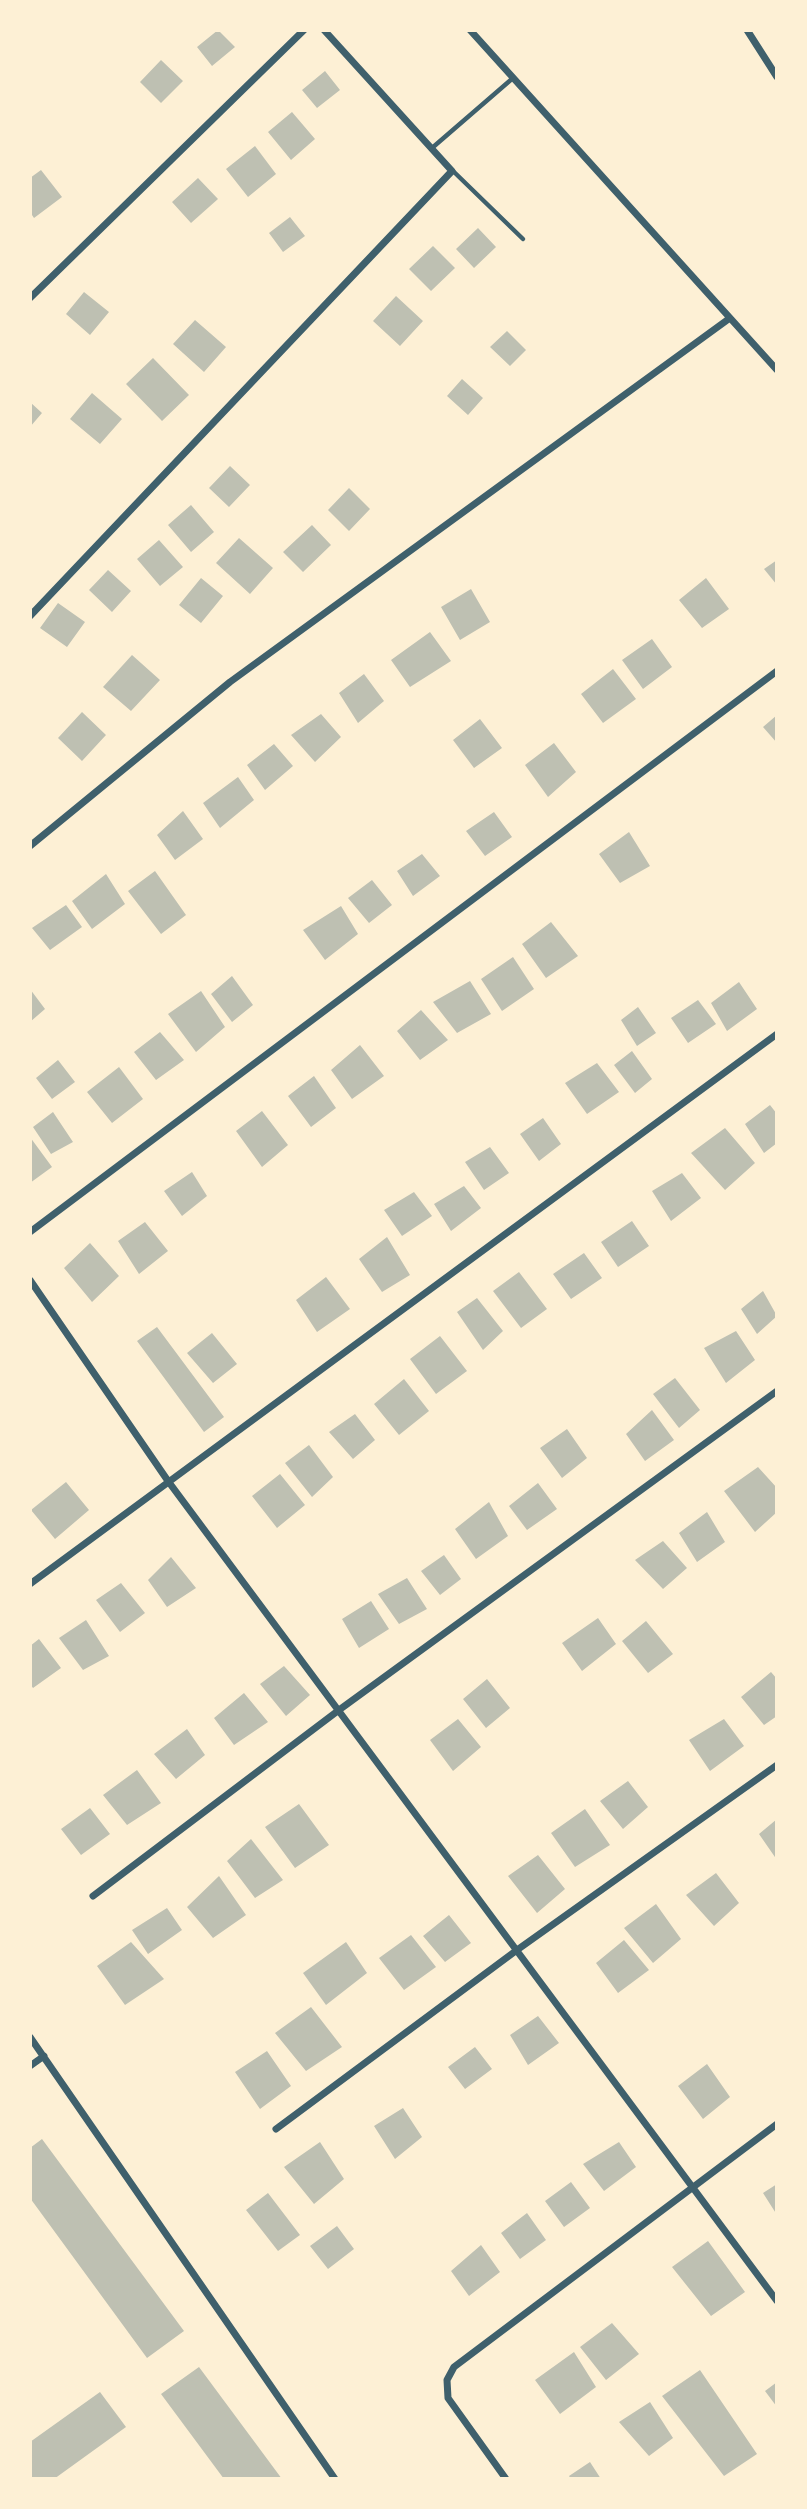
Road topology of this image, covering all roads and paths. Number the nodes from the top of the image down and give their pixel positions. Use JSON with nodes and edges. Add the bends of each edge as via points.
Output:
{"nodes":[{"id":1,"x":304,"y":30,"type":"edge"},
{"id":2,"x":324,"y":30,"type":"edge"},
{"id":3,"x":471,"y":30,"type":"edge"},
{"id":4,"x":747,"y":30,"type":"edge"},
{"id":5,"x":777,"y":77,"type":"edge"},
{"id":6,"x":514,"y":78,"type":"junction"},
{"id":7,"x":432,"y":148,"type":"junction"},
{"id":8,"x":452,"y":171,"type":"junction"},
{"id":9,"x":523,"y":239,"type":"dead end"},
{"id":10,"x":30,"y":298,"type":"edge"},
{"id":11,"x":730,"y":318,"type":"junction"},
{"id":12,"x":777,"y":370,"type":"edge"},
{"id":13,"x":30,"y":616,"type":"edge"},
{"id":14,"x":777,"y":671,"type":"edge"},
{"id":15,"x":30,"y":846,"type":"edge"},
{"id":16,"x":777,"y":1034,"type":"edge"},
{"id":17,"x":30,"y":1232,"type":"edge"},
{"id":18,"x":30,"y":1280,"type":"edge"},
{"id":19,"x":777,"y":1391,"type":"edge"},
{"id":20,"x":168,"y":1481,"type":"junction"},
{"id":21,"x":30,"y":1584,"type":"edge"},
{"id":22,"x":339,"y":1710,"type":"junction"},
{"id":23,"x":777,"y":1765,"type":"edge"},
{"id":24,"x":93,"y":1896,"type":"dead end"},
{"id":25,"x":517,"y":1950,"type":"junction"},
{"id":26,"x":30,"y":2037,"type":"edge"},
{"id":27,"x":44,"y":2056,"type":"junction"},
{"id":28,"x":30,"y":2066,"type":"edge"},
{"id":29,"x":777,"y":2124,"type":"edge"},
{"id":30,"x":275,"y":2129,"type":"dead end"},
{"id":31,"x":693,"y":2185,"type":"junction"},
{"id":32,"x":777,"y":2301,"type":"edge"},
{"id":33,"x":335,"y":2479,"type":"edge"},
{"id":34,"x":506,"y":2479,"type":"edge"}],
"edges":[{"from":1,"to":10,"type":"street"},
{"from":2,"to":7,"type":"street"},
{"from":3,"to":6,"type":"street"},
{"from":4,"to":5,"type":"street"},
{"from":6,"to":7,"type":"lane"},
{"from":6,"to":11,"type":"street"},
{"from":7,"to":8,"type":"street"},
{"from":8,"to":9,"type":"lane"},
{"from":8,"to":13,"type":"street"},
{"from":11,"to":12,"type":"street"},
{"from":11,"to":15,"type":"street","via":[[230,682]]},
{"from":14,"to":17,"type":"street"},
{"from":16,"to":20,"type":"street"},
{"from":18,"to":20,"type":"street"},
{"from":19,"to":22,"type":"street"},
{"from":20,"to":21,"type":"street"},
{"from":20,"to":22,"type":"street"},
{"from":22,"to":24,"type":"street"},
{"from":22,"to":25,"type":"street"},
{"from":23,"to":25,"type":"street"},
{"from":25,"to":30,"type":"street"},
{"from":25,"to":31,"type":"street"},
{"from":26,"to":27,"type":"street"},
{"from":27,"to":28,"type":"street"},
{"from":27,"to":33,"type":"street"},
{"from":29,"to":31,"type":"street"},
{"from":31,"to":32,"type":"street"},
{"from":31,"to":34,"type":"street","via":[[454,2367],[447,2380],[448,2398]]}]}
